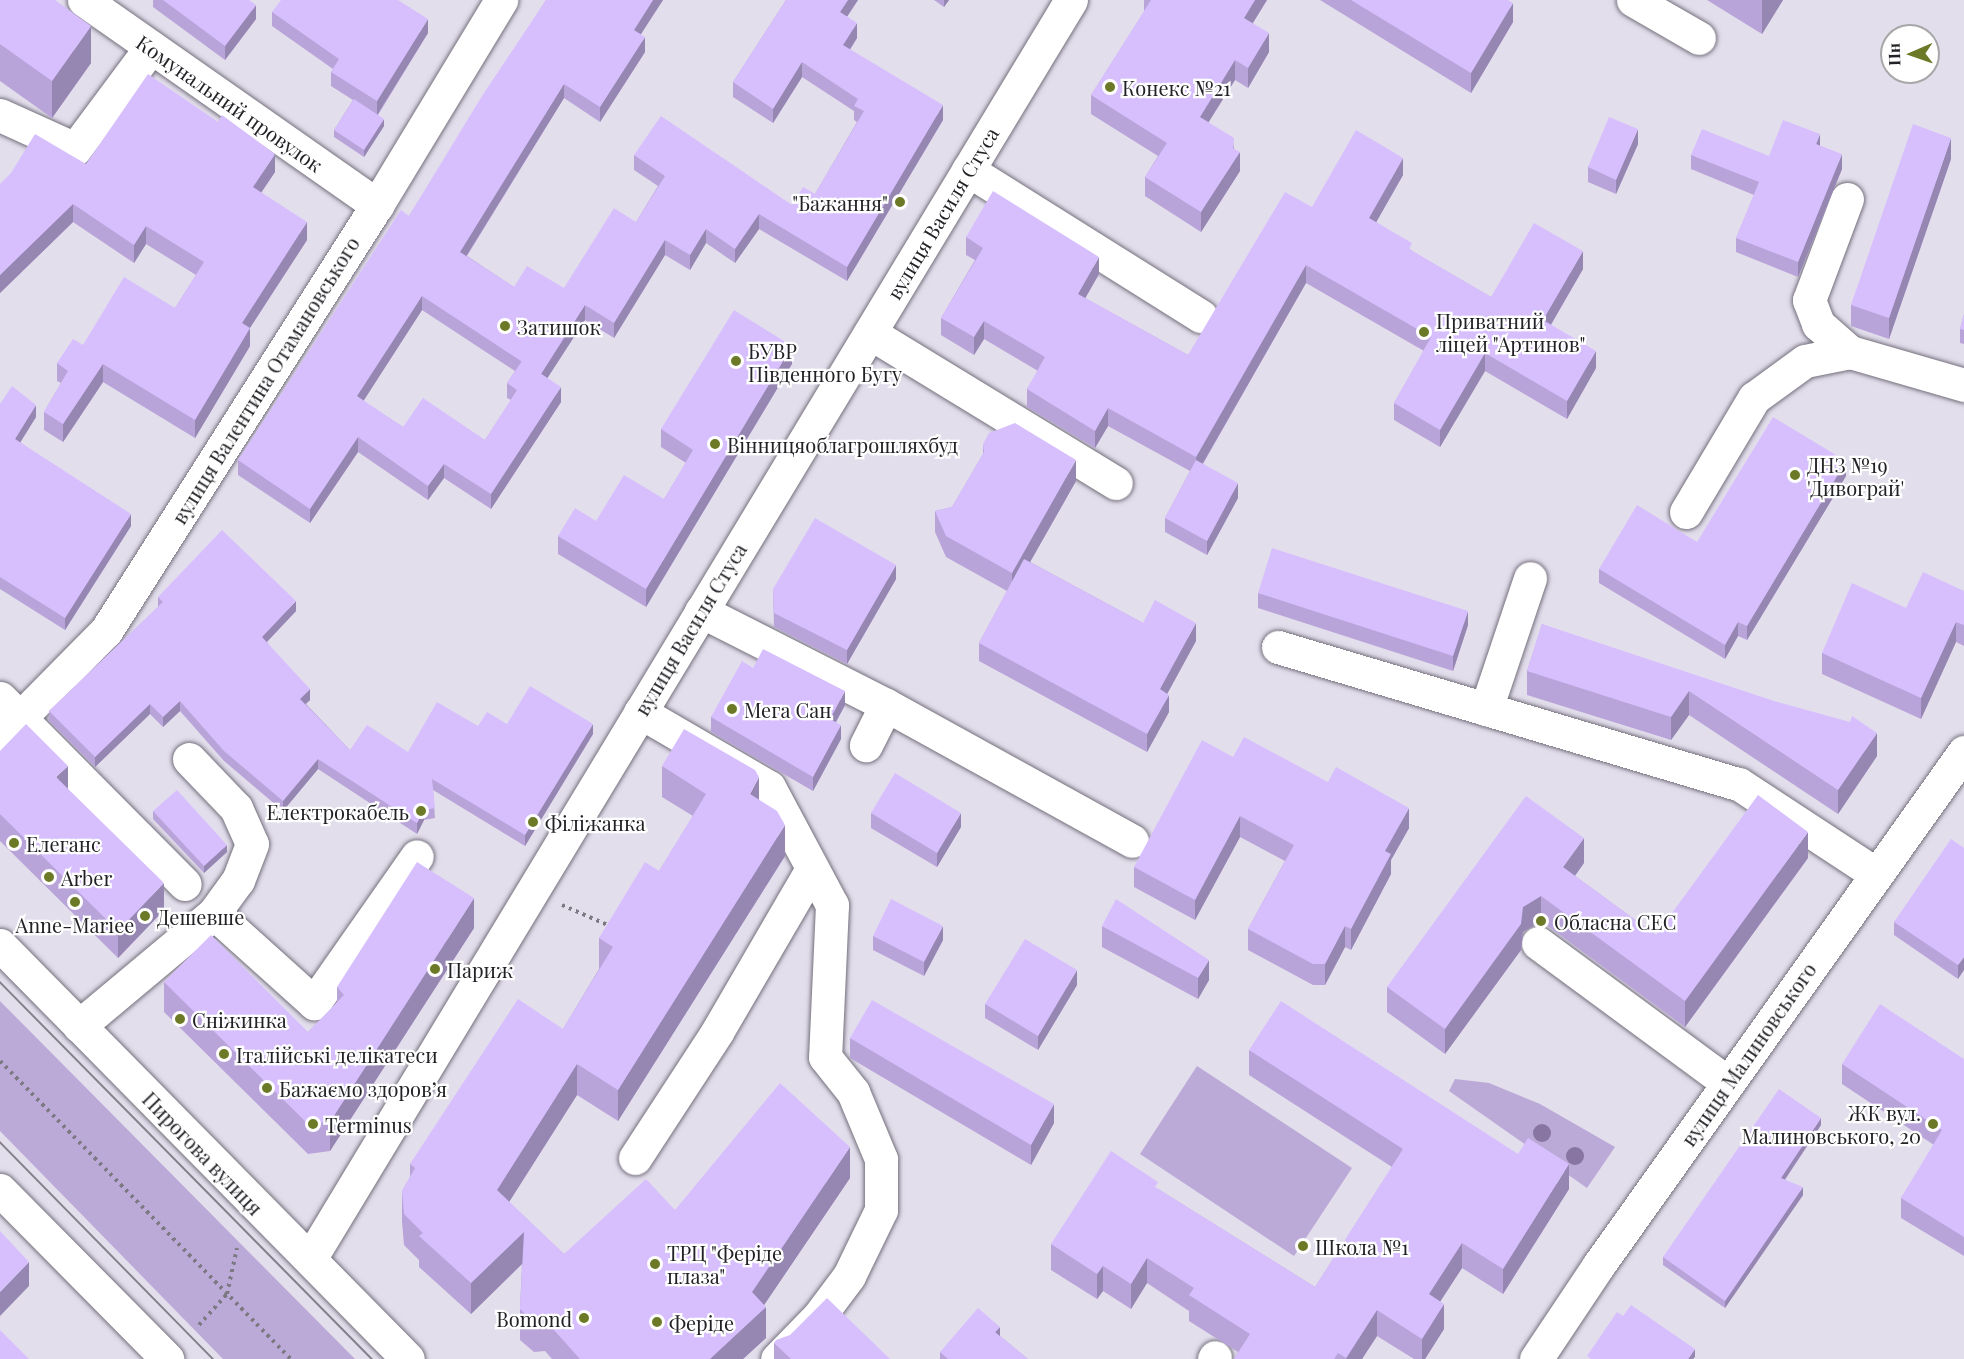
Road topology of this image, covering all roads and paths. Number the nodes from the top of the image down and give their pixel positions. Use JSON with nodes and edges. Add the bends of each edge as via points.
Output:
{"nodes":[{"id":1,"x":84,"y":0,"type":"edge"},
{"id":2,"x":501,"y":0,"type":"edge"},
{"id":3,"x":1071,"y":0,"type":"edge"},
{"id":4,"x":1633,"y":0,"type":"edge"},
{"id":5,"x":1699,"y":38,"type":"dead end"},
{"id":6,"x":151,"y":47,"type":"junction"},
{"id":7,"x":0,"y":115,"type":"edge"},
{"id":8,"x":968,"y":170,"type":"junction"},
{"id":9,"x":1847,"y":199,"type":"dead end"},
{"id":10,"x":377,"y":205,"type":"junction"},
{"id":11,"x":1201,"y":316,"type":"dead end"},
{"id":12,"x":870,"y":333,"type":"junction"},
{"id":13,"x":1850,"y":352,"type":"junction"},
{"id":14,"x":1964,"y":385,"type":"edge"},
{"id":15,"x":1116,"y":483,"type":"dead end"},
{"id":16,"x":1686,"y":512,"type":"dead end"},
{"id":17,"x":1530,"y":578,"type":"dead end"},
{"id":18,"x":701,"y":611,"type":"junction"},
{"id":19,"x":1278,"y":647,"type":"dead end"},
{"id":20,"x":886,"y":705,"type":"junction"},
{"id":21,"x":1486,"y":709,"type":"junction"},
{"id":22,"x":640,"y":712,"type":"junction"},
{"id":23,"x":7,"y":718,"type":"edge"},
{"id":24,"x":866,"y":745,"type":"dead end"},
{"id":25,"x":1964,"y":752,"type":"edge"},
{"id":26,"x":189,"y":759,"type":"dead end"},
{"id":27,"x":1132,"y":841,"type":"dead end"},
{"id":28,"x":417,"y":856,"type":"dead end"},
{"id":29,"x":812,"y":869,"type":"junction"},
{"id":30,"x":1876,"y":874,"type":"junction"},
{"id":31,"x":185,"y":884,"type":"dead end"},
{"id":32,"x":532,"y":891,"type":"junction"},
{"id":33,"x":214,"y":913,"type":"junction"},
{"id":34,"x":612,"y":927,"type":"edge"},
{"id":35,"x":1538,"y":943,"type":"dead end"},
{"id":36,"x":0,"y":945,"type":"edge"},
{"id":37,"x":80,"y":1026,"type":"junction"},
{"id":38,"x":0,"y":1062,"type":"edge"},
{"id":39,"x":1728,"y":1083,"type":"junction"},
{"id":40,"x":635,"y":1158,"type":"dead end"},
{"id":41,"x":0,"y":1190,"type":"edge"},
{"id":42,"x":237,"y":1248,"type":"dead end"},
{"id":43,"x":310,"y":1259,"type":"junction"},
{"id":44,"x":227,"y":1294,"type":"junction"},
{"id":45,"x":199,"y":1325,"type":"dead end"},
{"id":46,"x":167,"y":1359,"type":"edge"},
{"id":47,"x":291,"y":1359,"type":"edge"},
{"id":48,"x":408,"y":1359,"type":"edge"},
{"id":49,"x":777,"y":1359,"type":"edge"},
{"id":50,"x":1536,"y":1359,"type":"edge"}],
"edges":[{"from":1,"to":6,"type":"street","name":"Комунальний провулок"},
{"from":2,"to":10,"type":"street","name":"вулиця Валентина Отамановського"},
{"from":3,"to":8,"type":"street","name":"вулиця Василя Стуса"},
{"from":4,"to":5,"type":"street"},
{"from":6,"to":7,"type":"street","via":[[75,149]]},
{"from":6,"to":10,"type":"street","name":"Комунальний провулок"},
{"from":8,"to":11,"type":"street"},
{"from":8,"to":12,"type":"street","name":"вулиця Василя Стуса"},
{"from":9,"to":13,"type":"street","via":[[1809,300],[1818,324]]},
{"from":10,"to":23,"type":"street","name":"вулиця Валентина Отамановського","via":[[106,631]]},
{"from":12,"to":15,"type":"street"},
{"from":12,"to":18,"type":"street","name":"вулиця Василя Стуса"},
{"from":13,"to":14,"type":"street"},
{"from":13,"to":16,"type":"street","via":[[1804,361],[1754,398]]},
{"from":17,"to":21,"type":"street"},
{"from":18,"to":20,"type":"street"},
{"from":18,"to":22,"type":"street","name":"вулиця Василя Стуса"},
{"from":19,"to":21,"type":"street"},
{"from":20,"to":24,"type":"street"},
{"from":20,"to":27,"type":"street"},
{"from":21,"to":30,"type":"street","via":[[1739,784]]},
{"from":22,"to":29,"type":"street","via":[[769,787]]},
{"from":22,"to":32,"type":"street","name":"вулиця Василя Стуса"},
{"from":23,"to":31,"type":"street"},
{"from":25,"to":30,"type":"street","name":"вулиця Малиновського"},
{"from":26,"to":33,"type":"street","via":[[236,808],[252,844],[238,880]]},
{"from":28,"to":33,"type":"street","via":[[314,1003]]},
{"from":29,"to":40,"type":"street","via":[[717,1032]]},
{"from":29,"to":49,"type":"street","via":[[832,905],[825,1057],[853,1092],[881,1158],[881,1210],[849,1276],[819,1316]]},
{"from":30,"to":39,"type":"street","name":"вулиця Малиновського"},
{"from":32,"to":34,"type":"path"},
{"from":32,"to":43,"type":"street","name":"вулиця Василя Стуса"},
{"from":33,"to":37,"type":"street"},
{"from":35,"to":39,"type":"street"},
{"from":36,"to":37,"type":"street","name":"Пирогова вулиця"},
{"from":37,"to":43,"type":"street","name":"Пирогова вулиця"},
{"from":38,"to":44,"type":"path"},
{"from":39,"to":50,"type":"street","name":"вулиця Малиновського"},
{"from":41,"to":46,"type":"street"},
{"from":42,"to":44,"type":"path"},
{"from":43,"to":48,"type":"street","name":"Пирогова вулиця"},
{"from":44,"to":45,"type":"path"},
{"from":44,"to":47,"type":"path"}]}
